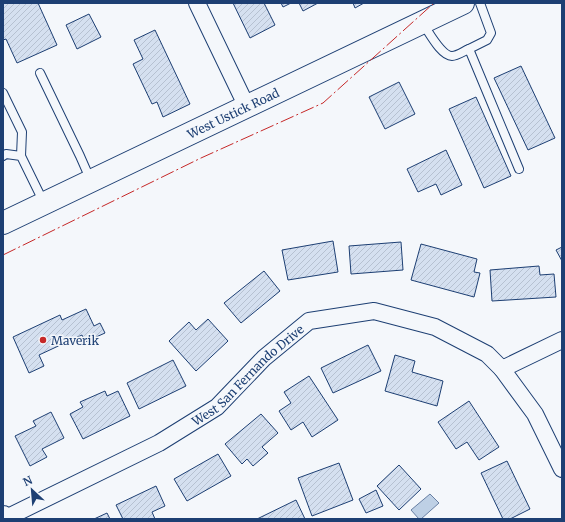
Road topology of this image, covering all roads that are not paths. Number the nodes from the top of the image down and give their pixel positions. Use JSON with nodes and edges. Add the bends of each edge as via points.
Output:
{"nodes":[{"id":1,"x":197,"y":3,"type":"edge"},
{"id":2,"x":463,"y":3,"type":"edge"},
{"id":3,"x":480,"y":3,"type":"edge"},
{"id":4,"x":422,"y":22,"type":"junction"},
{"id":5,"x":469,"y":49,"type":"junction"},
{"id":6,"x":40,"y":73,"type":"dead end"},
{"id":7,"x":3,"y":93,"type":"edge"},
{"id":8,"x":247,"y":107,"type":"junction"},
{"id":9,"x":3,"y":156,"type":"edge"},
{"id":10,"x":21,"y":156,"type":"junction"},
{"id":11,"x":519,"y":169,"type":"dead end"},
{"id":12,"x":91,"y":182,"type":"junction"},
{"id":13,"x":44,"y":204,"type":"junction"},
{"id":14,"x":3,"y":223,"type":"edge"},
{"id":15,"x":562,"y":340,"type":"edge"},
{"id":16,"x":502,"y":369,"type":"junction"},
{"id":17,"x":562,"y":469,"type":"edge"},
{"id":18,"x":4,"y":518,"type":"edge"}],
"edges":[{"from":1,"to":8,"type":"street"},
{"from":2,"to":4,"type":"main road","name":"West Ustick Road"},
{"from":3,"to":5,"type":"lane","via":[[491,33],[487,40]]},
{"from":4,"to":5,"type":"lane","via":[[445,54],[453,56]]},
{"from":4,"to":8,"type":"main road","name":"West Ustick Road"},
{"from":5,"to":11,"type":"lane"},
{"from":6,"to":12,"type":"lane"},
{"from":7,"to":10,"type":"lane","via":[[22,132]]},
{"from":8,"to":12,"type":"main road","name":"West Ustick Road"},
{"from":9,"to":10,"type":"lane"},
{"from":10,"to":13,"type":"lane"},
{"from":12,"to":13,"type":"main road","name":"West Ustick Road"},
{"from":13,"to":14,"type":"main road","name":"West Ustick Road"},
{"from":15,"to":16,"type":"street"},
{"from":16,"to":17,"type":"street","name":"West San Fernando Drive","via":[[535,414]]},
{"from":16,"to":18,"type":"street","name":"West San Fernando Drive","via":[[487,354],[435,327],[374,311],[309,322],[264,358],[217,406],[159,443]]}]}
